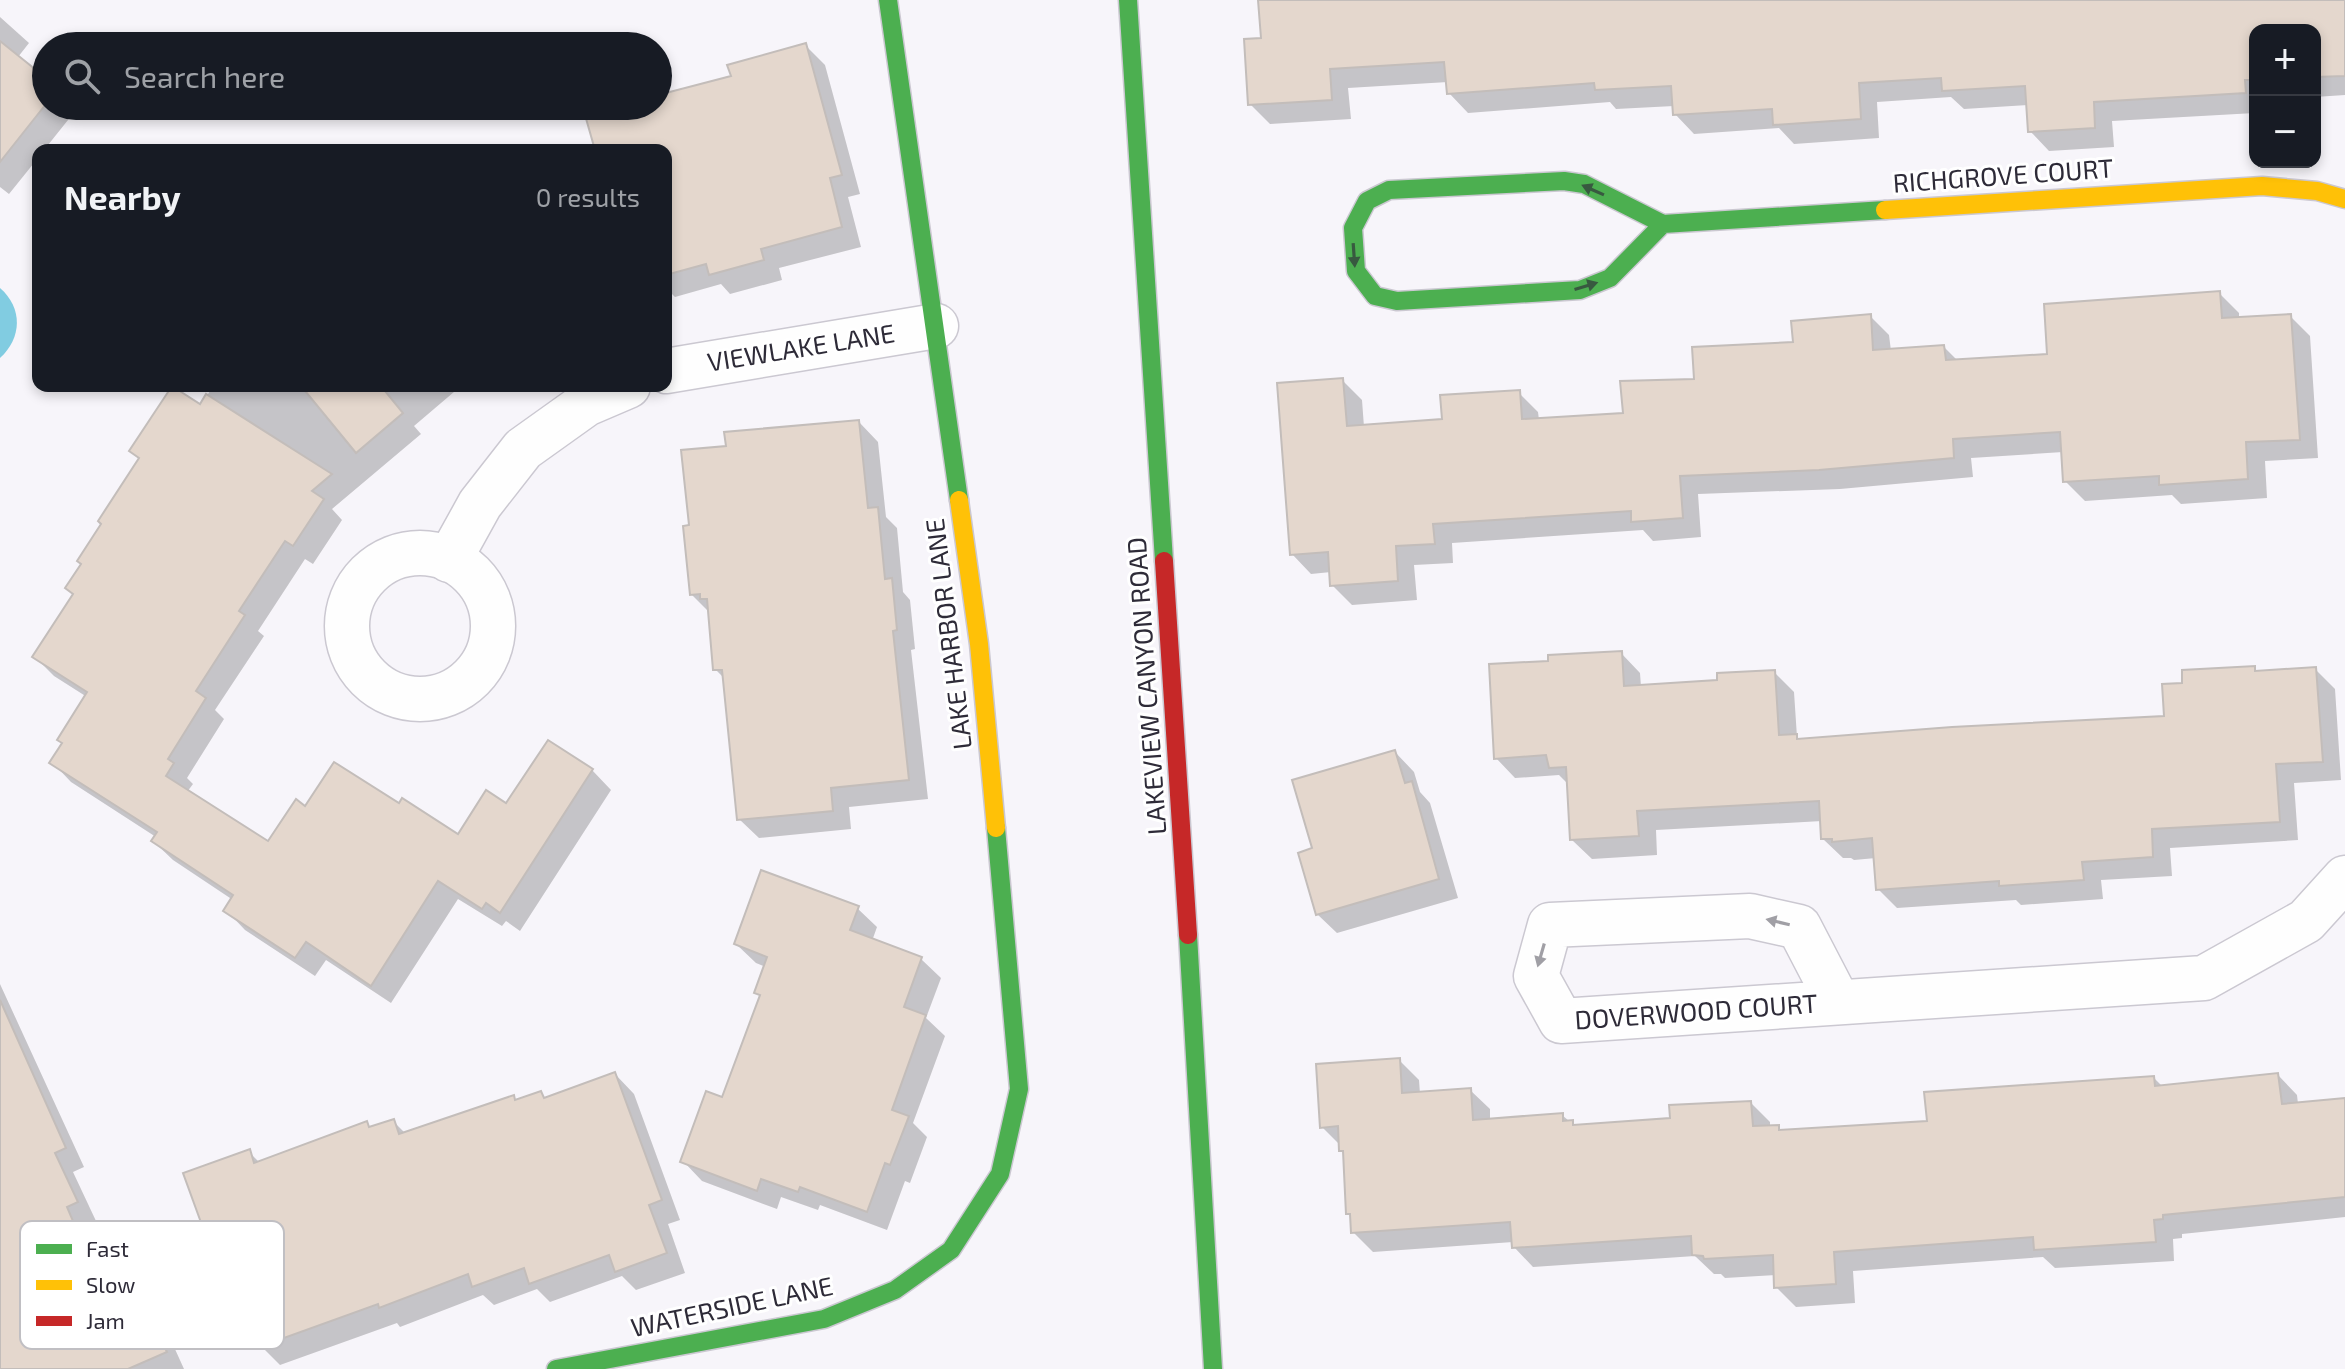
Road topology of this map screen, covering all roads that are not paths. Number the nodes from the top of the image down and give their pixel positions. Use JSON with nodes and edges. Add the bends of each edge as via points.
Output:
{"nodes":[{"id":1,"x":888,"y":0,"type":"edge"},
{"id":2,"x":1128,"y":0,"type":"edge"},
{"id":3,"x":2345,"y":199,"type":"edge"},
{"id":4,"x":1663,"y":224,"type":"junction"},
{"id":5,"x":936,"y":326,"type":"junction"},
{"id":6,"x":672,"y":370,"type":"edge"},
{"id":7,"x":614,"y":392,"type":"edge"},
{"id":8,"x":449,"y":560,"type":"dead end"},
{"id":9,"x":2345,"y":878,"type":"edge"},
{"id":10,"x":1838,"y":1002,"type":"junction"},
{"id":11,"x":951,"y":1250,"type":"joint"},
{"id":12,"x":556,"y":1369,"type":"edge"},
{"id":13,"x":1213,"y":1369,"type":"edge"}],
"edges":[{"from":1,"to":5,"type":"street","name":"LAKE HARBOR LANE"},
{"from":2,"to":13,"type":"street","name":"LAKEVIEW CANYON ROAD"},
{"from":3,"to":4,"type":"street","name":"RICHGROVE COURT","via":[[2262,186]]},
{"from":4,"to":4,"type":"street","one_way":true,"via":[[1584,184],[1564,181],[1389,190],[1367,201],[1353,228],[1356,271],[1375,296],[1397,301],[1580,290],[1610,278]]},
{"from":5,"to":6,"type":"street","name":"VIEWLAKE LANE"},
{"from":5,"to":11,"type":"street","name":"LAKE HARBOR LANE","via":[[979,644],[1019,1089],[1000,1174]]},
{"from":7,"to":8,"type":"street","via":[[586,404],[523,449],[480,504]]},
{"from":9,"to":10,"type":"street","name":"DOVERWOOD COURT","via":[[2306,921],[2204,978]]},
{"from":10,"to":10,"type":"street","name":"DOVERWOOD COURT","one_way":true,"via":[[1799,927],[1750,916],[1550,925],[1536,976],[1561,1021]]},
{"from":11,"to":12,"type":"street","name":"WATERSIDE LANE","via":[[895,1290],[824,1319]]}]}
